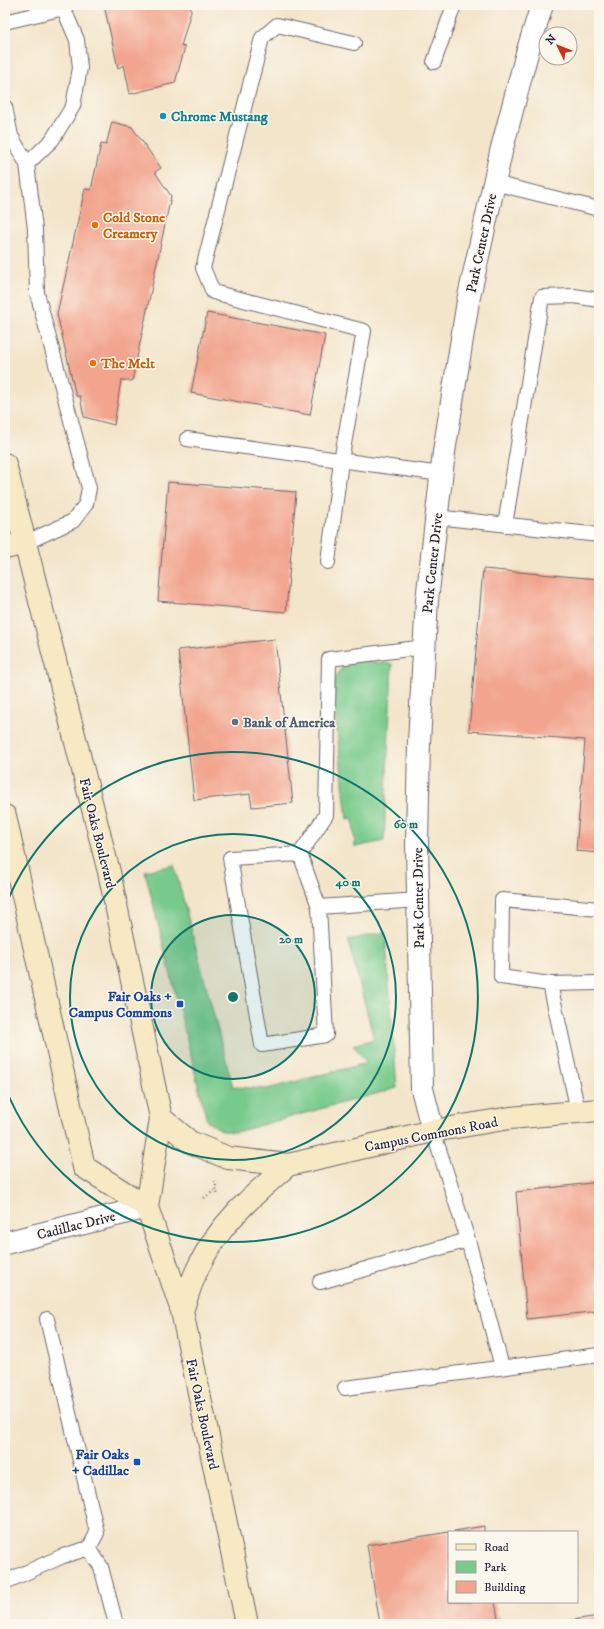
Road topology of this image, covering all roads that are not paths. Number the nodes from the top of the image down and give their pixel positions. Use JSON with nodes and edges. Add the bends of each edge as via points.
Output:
{"nodes":[{"id":1,"x":454,"y":5,"type":"edge"},
{"id":2,"x":542,"y":5,"type":"edge"},
{"id":3,"x":63,"y":6,"type":"edge"},
{"id":4,"x":5,"y":22,"type":"edge"},
{"id":5,"x":354,"y":43,"type":"dead end"},
{"id":6,"x":434,"y":62,"type":"dead end"},
{"id":7,"x":5,"y":108,"type":"edge"},
{"id":8,"x":27,"y":164,"type":"junction"},
{"id":9,"x":494,"y":183,"type":"junction"},
{"id":10,"x":599,"y":209,"type":"edge"},
{"id":11,"x":599,"y":300,"type":"edge"},
{"id":12,"x":187,"y":439,"type":"dead end"},
{"id":13,"x":341,"y":461,"type":"junction"},
{"id":14,"x":5,"y":464,"type":"edge"},
{"id":15,"x":441,"y":474,"type":"junction"},
{"id":16,"x":436,"y":517,"type":"junction"},
{"id":17,"x":505,"y":525,"type":"junction"},
{"id":18,"x":599,"y":535,"type":"edge"},
{"id":19,"x":15,"y":545,"type":"edge"},
{"id":20,"x":328,"y":562,"type":"dead end"},
{"id":21,"x":425,"y":647,"type":"junction"},
{"id":22,"x":5,"y":816,"type":"edge"},
{"id":23,"x":300,"y":854,"type":"junction"},
{"id":24,"x":418,"y":900,"type":"junction"},
{"id":25,"x":319,"y":907,"type":"junction"},
{"id":26,"x":599,"y":909,"type":"edge"},
{"id":27,"x":599,"y":983,"type":"edge"},
{"id":28,"x":550,"y":984,"type":"junction"},
{"id":29,"x":599,"y":1110,"type":"edge"},
{"id":30,"x":578,"y":1111,"type":"junction"},
{"id":31,"x":161,"y":1118,"type":"junction"},
{"id":32,"x":433,"y":1131,"type":"junction"},
{"id":33,"x":288,"y":1165,"type":"junction"},
{"id":34,"x":147,"y":1207,"type":"junction"},
{"id":35,"x":468,"y":1240,"type":"junction"},
{"id":36,"x":5,"y":1243,"type":"edge"},
{"id":37,"x":320,"y":1282,"type":"dead end"},
{"id":38,"x":182,"y":1312,"type":"junction"},
{"id":39,"x":47,"y":1319,"type":"dead end"},
{"id":40,"x":599,"y":1355,"type":"edge"},
{"id":41,"x":502,"y":1367,"type":"junction"},
{"id":42,"x":345,"y":1388,"type":"dead end"},
{"id":43,"x":90,"y":1548,"type":"junction"},
{"id":44,"x":5,"y":1582,"type":"edge"},
{"id":45,"x":116,"y":1624,"type":"edge"},
{"id":46,"x":247,"y":1624,"type":"edge"}],
"edges":[{"from":1,"to":6,"type":"lane"},
{"from":2,"to":9,"type":"street","name":"Park Center Drive"},
{"from":3,"to":4,"type":"lane"},
{"from":3,"to":8,"type":"lane","via":[[77,40],[80,68],[73,106],[52,140]]},
{"from":5,"to":13,"type":"lane","via":[[277,24],[262,38],[203,268],[213,292],[364,331]]},
{"from":7,"to":8,"type":"lane","via":[[11,136]]},
{"from":8,"to":19,"type":"lane","via":[[35,229],[37,293],[89,488],[86,504],[73,521]]},
{"from":9,"to":10,"type":"lane"},
{"from":9,"to":15,"type":"street","name":"Park Center Drive","via":[[468,302]]},
{"from":11,"to":17,"type":"lane","via":[[574,296],[542,297]]},
{"from":12,"to":13,"type":"lane"},
{"from":13,"to":15,"type":"lane"},
{"from":13,"to":20,"type":"lane"},
{"from":14,"to":19,"type":"main road","name":"Fair Oaks Boulevard"},
{"from":15,"to":16,"type":"street","name":"Park Center Drive"},
{"from":16,"to":17,"type":"lane"},
{"from":16,"to":21,"type":"street","name":"Park Center Drive"},
{"from":17,"to":18,"type":"lane"},
{"from":19,"to":31,"type":"main road","name":"Fair Oaks Boulevard","via":[[109,872]]},
{"from":21,"to":23,"type":"lane","via":[[329,658],[326,815]]},
{"from":21,"to":24,"type":"street","name":"Park Center Drive","via":[[419,742]]},
{"from":22,"to":34,"type":"main road","via":[[84,1167]]},
{"from":23,"to":25,"type":"lane"},
{"from":23,"to":25,"type":"lane","via":[[230,858],[262,1045],[326,1035]]},
{"from":24,"to":25,"type":"lane"},
{"from":24,"to":32,"type":"street","name":"Park Center Drive","via":[[422,1089]]},
{"from":26,"to":28,"type":"lane","via":[[502,900],[500,977]]},
{"from":27,"to":28,"type":"lane"},
{"from":28,"to":30,"type":"lane"},
{"from":29,"to":30,"type":"main road","name":"Campus Commons Road"},
{"from":30,"to":32,"type":"main road","name":"Campus Commons Road","via":[[510,1118]]},
{"from":31,"to":33,"type":"main road","via":[[190,1142],[228,1158]]},
{"from":31,"to":34,"type":"main road","name":"Fair Oaks Boulevard"},
{"from":32,"to":33,"type":"main road","name":"Campus Commons Road"},
{"from":32,"to":35,"type":"lane"},
{"from":33,"to":38,"type":"main road","via":[[250,1197],[220,1230],[198,1268]]},
{"from":34,"to":36,"type":"street","name":"Cadillac Drive"},
{"from":34,"to":38,"type":"main road","name":"Fair Oaks Boulevard"},
{"from":35,"to":37,"type":"lane"},
{"from":35,"to":41,"type":"lane"},
{"from":38,"to":46,"type":"main road","name":"Fair Oaks Boulevard"},
{"from":39,"to":43,"type":"lane","via":[[97,1533]]},
{"from":40,"to":41,"type":"lane"},
{"from":41,"to":42,"type":"lane"},
{"from":43,"to":44,"type":"lane","via":[[63,1556]]},
{"from":43,"to":45,"type":"lane","via":[[101,1567]]}]}
